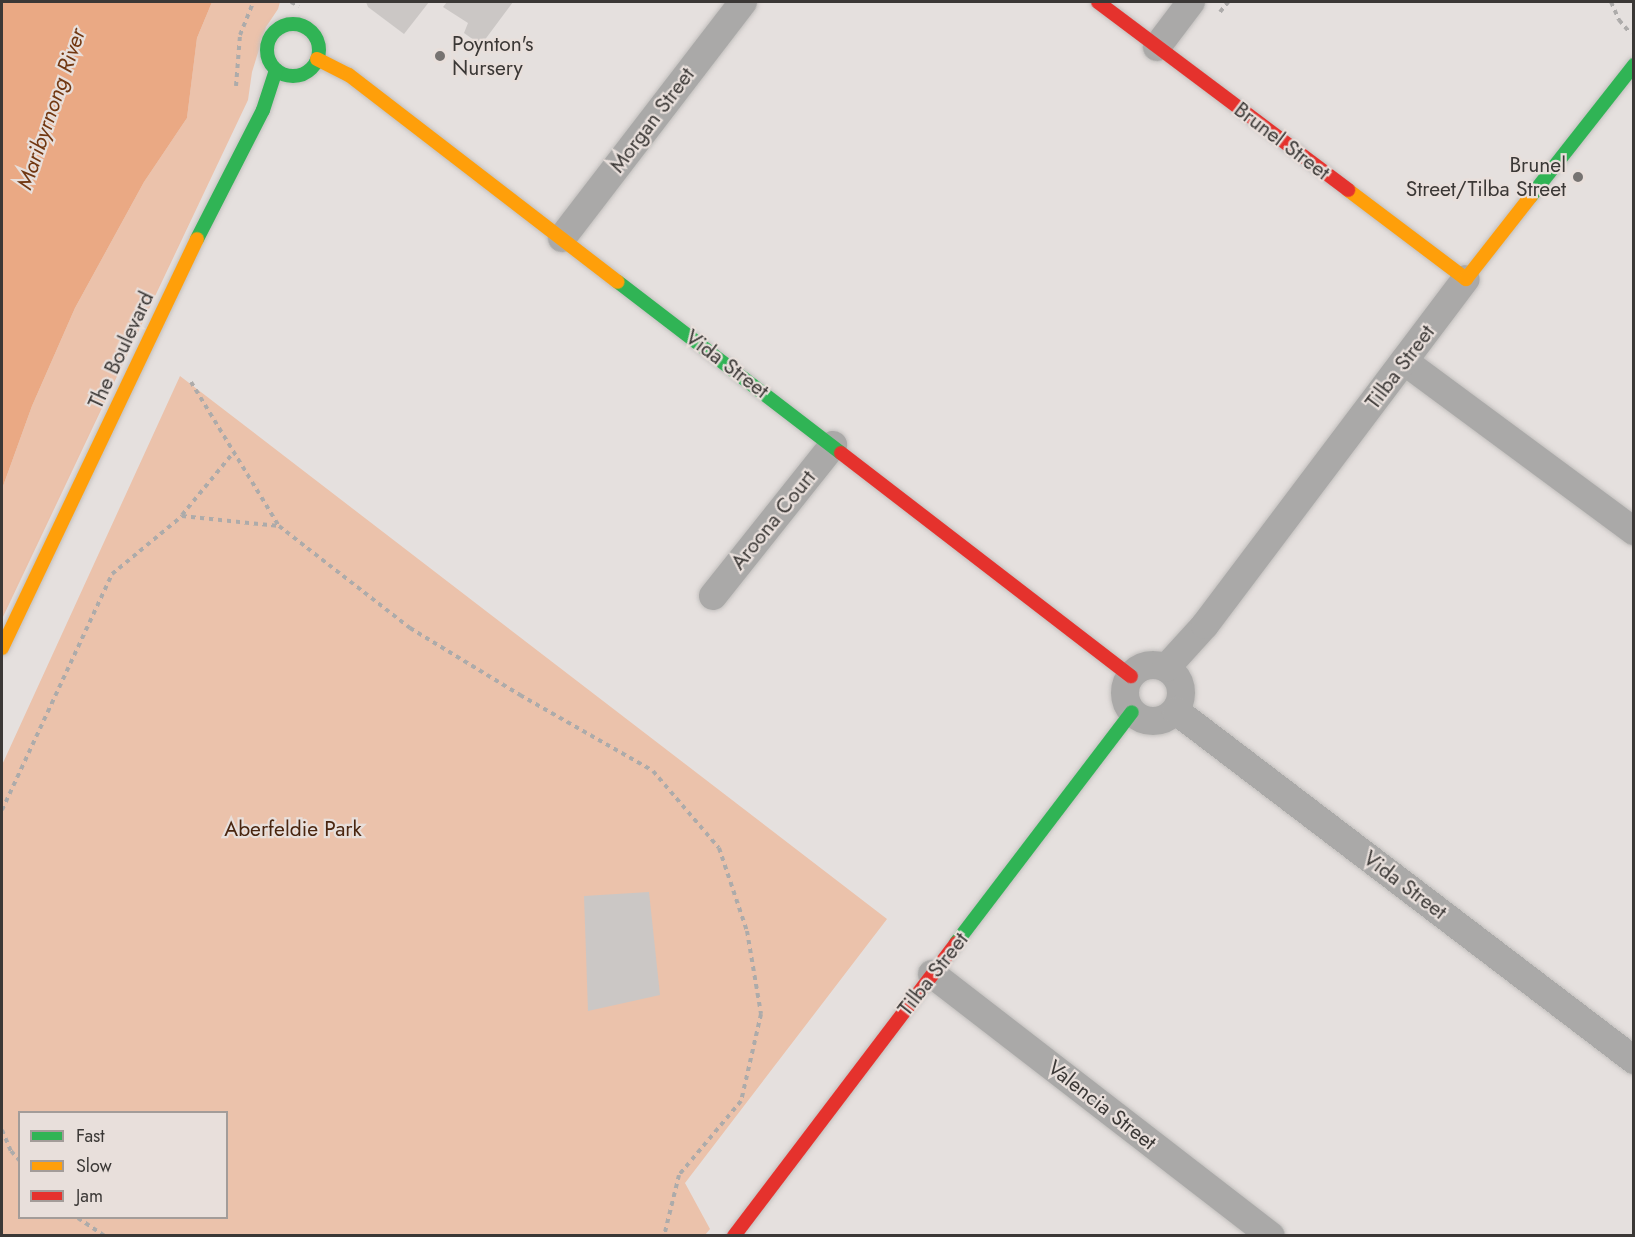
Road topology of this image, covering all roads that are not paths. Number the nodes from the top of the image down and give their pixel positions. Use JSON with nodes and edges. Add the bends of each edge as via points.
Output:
{"nodes":[{"id":1,"x":743,"y":2,"type":"edge"},
{"id":2,"x":1098,"y":2,"type":"edge"},
{"id":3,"x":1191,"y":2,"type":"edge"},
{"id":4,"x":295,"y":4,"type":"edge"},
{"id":5,"x":294,"y":23,"type":"junction"},
{"id":6,"x":1157,"y":47,"type":"junction"},
{"id":7,"x":317,"y":59,"type":"junction"},
{"id":8,"x":1634,"y":66,"type":"edge"},
{"id":9,"x":276,"y":70,"type":"junction"},
{"id":10,"x":562,"y":238,"type":"junction"},
{"id":11,"x":1466,"y":279,"type":"junction"},
{"id":12,"x":1404,"y":361,"type":"junction"},
{"id":13,"x":833,"y":445,"type":"junction"},
{"id":14,"x":1634,"y":531,"type":"edge"},
{"id":15,"x":713,"y":596,"type":"dead end"},
{"id":16,"x":2,"y":648,"type":"edge"},
{"id":17,"x":1166,"y":668,"type":"junction"},
{"id":18,"x":1131,"y":676,"type":"junction"},
{"id":19,"x":1176,"y":711,"type":"junction"},
{"id":20,"x":1132,"y":712,"type":"junction"},
{"id":21,"x":932,"y":974,"type":"junction"},
{"id":22,"x":1634,"y":1060,"type":"edge"},
{"id":23,"x":734,"y":1236,"type":"edge"},
{"id":24,"x":1271,"y":1236,"type":"edge"}],
"edges":[{"from":1,"to":10,"type":"street","name":"Morgan Street"},
{"from":2,"to":6,"type":"street","name":"Brunel Street"},
{"from":3,"to":6,"type":"street"},
{"from":4,"to":5,"type":"street"},
{"from":5,"to":7,"type":"street","via":[[316,36]]},
{"from":5,"to":9,"type":"street","via":[[283,25],[269,38],[267,55]]},
{"from":6,"to":11,"type":"street","name":"Brunel Street"},
{"from":7,"to":9,"type":"street","via":[[306,73],[294,76]]},
{"from":7,"to":10,"type":"street","name":"Vida Street","via":[[349,75]]},
{"from":8,"to":11,"type":"street","name":"Tilba Street"},
{"from":9,"to":16,"type":"street","name":"The Boulevard","via":[[263,110],[189,254]]},
{"from":10,"to":13,"type":"street","name":"Vida Street"},
{"from":11,"to":12,"type":"street","name":"Tilba Street"},
{"from":12,"to":14,"type":"street"},
{"from":12,"to":17,"type":"street","name":"Tilba Street","via":[[1205,625]]},
{"from":13,"to":15,"type":"street","name":"Aroona Court"},
{"from":13,"to":18,"type":"street","name":"Vida Street"},
{"from":17,"to":18,"type":"street","via":[[1147,666]]},
{"from":17,"to":19,"type":"street","via":[[1179,682],[1182,692]]},
{"from":18,"to":20,"type":"street","via":[[1125,694]]},
{"from":19,"to":20,"type":"street","via":[[1160,721],[1140,719]]},
{"from":19,"to":22,"type":"street","name":"Vida Street"},
{"from":20,"to":21,"type":"street","name":"Tilba Street"},
{"from":21,"to":23,"type":"street","name":"Tilba Street"},
{"from":21,"to":24,"type":"street","name":"Valencia Street"}]}
